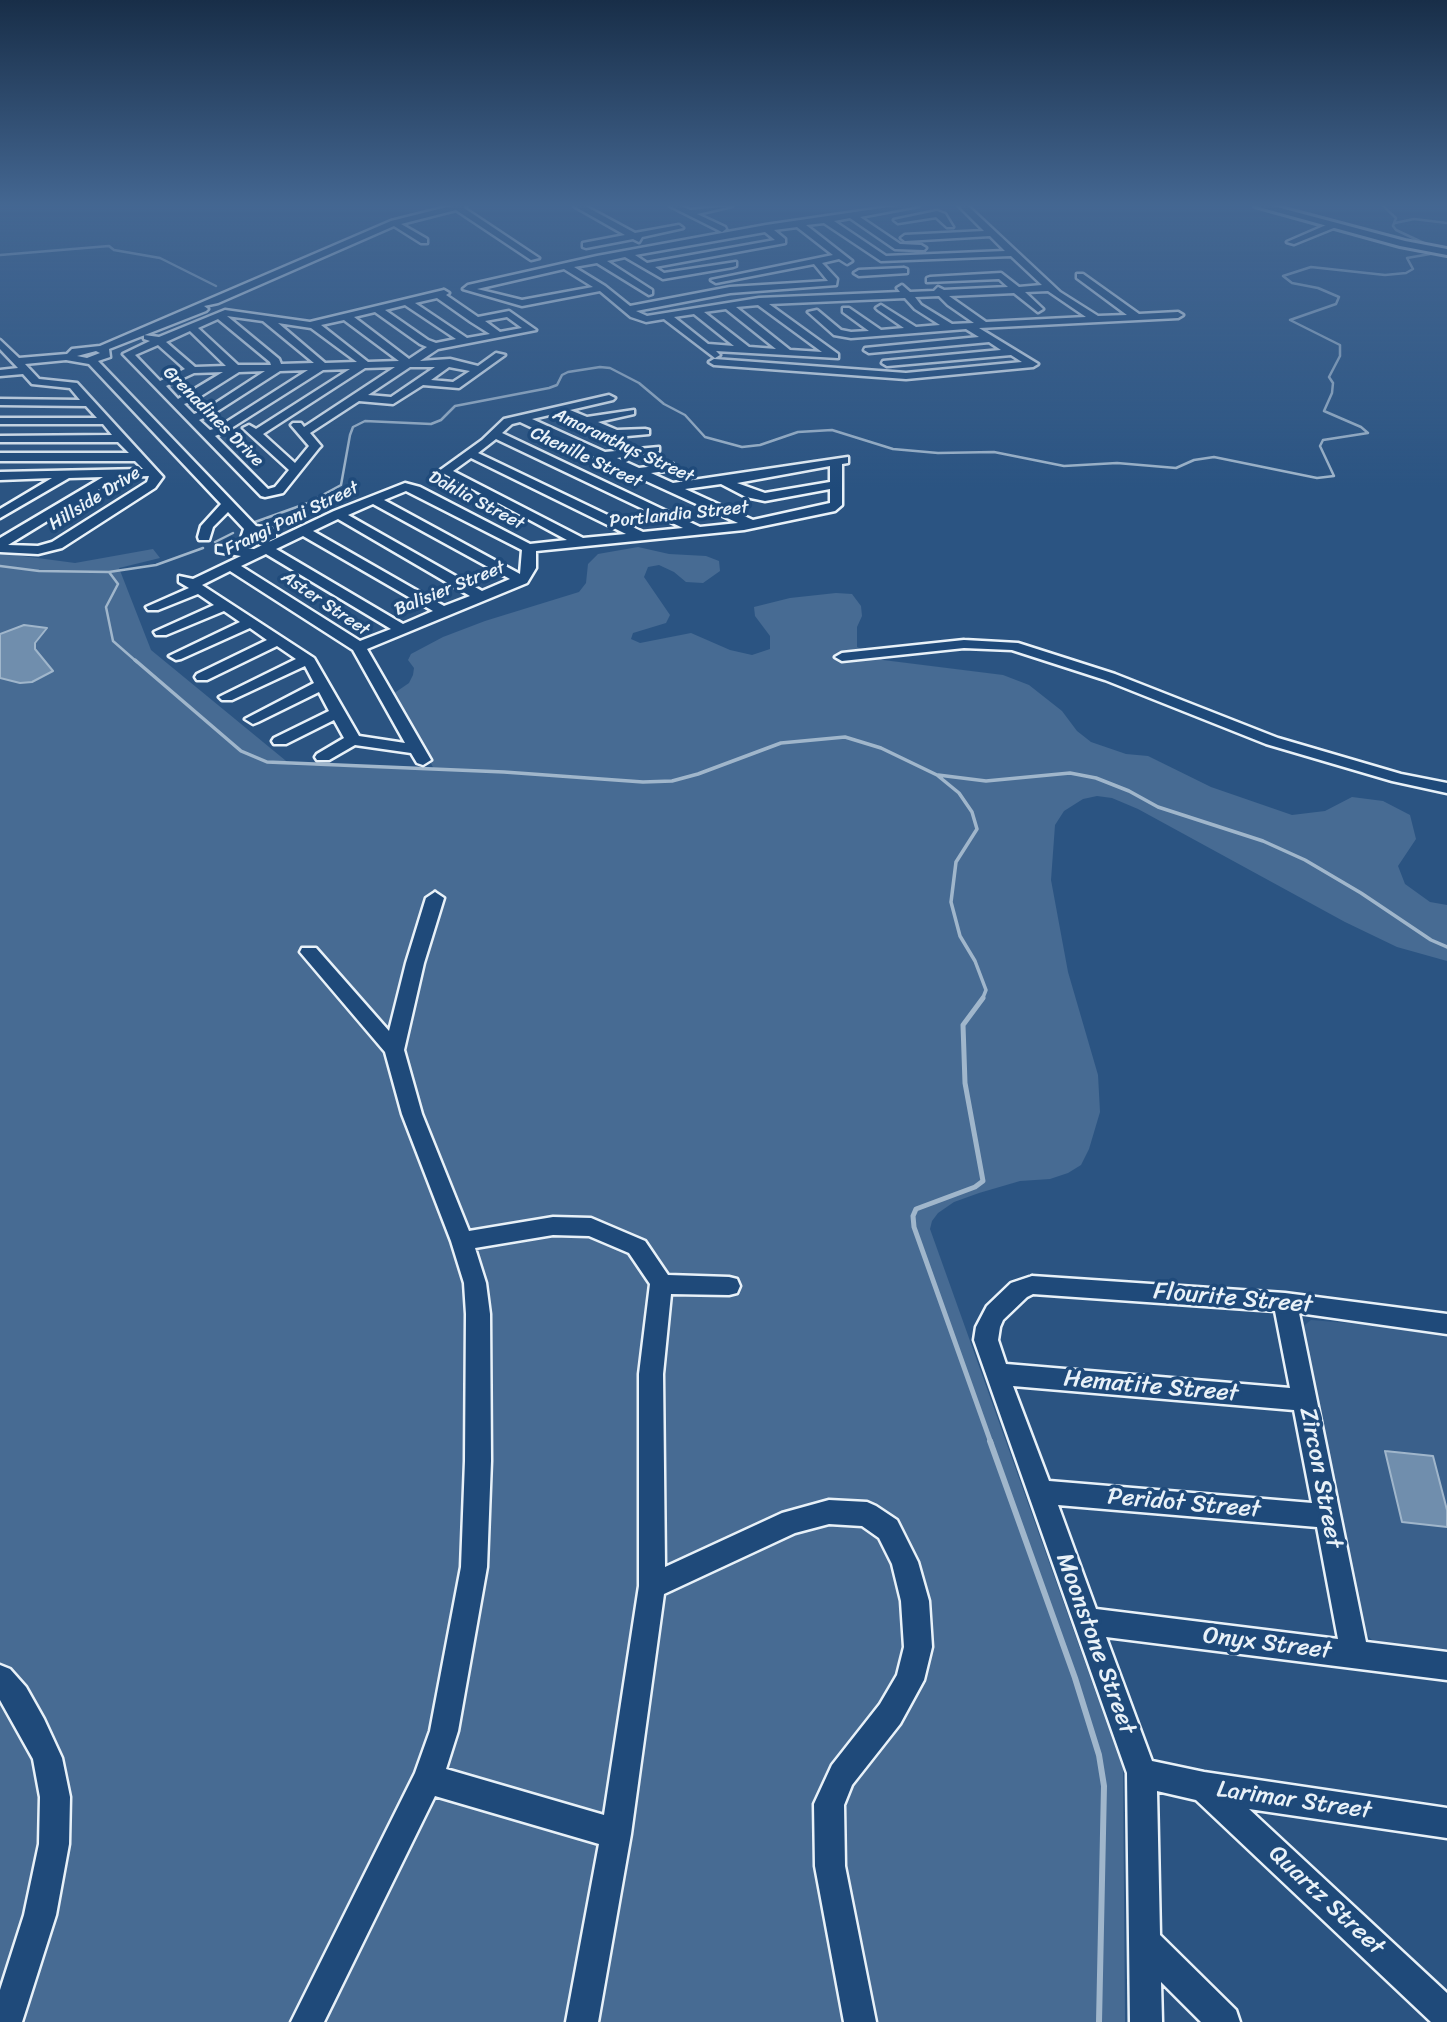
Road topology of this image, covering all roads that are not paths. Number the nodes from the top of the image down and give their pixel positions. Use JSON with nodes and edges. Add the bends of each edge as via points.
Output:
{"nodes":[{"id":1,"x":414,"y":300,"type":"edge"},
{"id":2,"x":449,"y":300,"type":"edge"},
{"id":3,"x":512,"y":300,"type":"edge"},
{"id":4,"x":536,"y":300,"type":"edge"},
{"id":5,"x":618,"y":300,"type":"edge"},
{"id":6,"x":677,"y":300,"type":"edge"},
{"id":7,"x":777,"y":300,"type":"edge"},
{"id":8,"x":912,"y":300,"type":"edge"},
{"id":9,"x":948,"y":300,"type":"edge"},
{"id":10,"x":1028,"y":300,"type":"edge"},
{"id":11,"x":1068,"y":300,"type":"edge"},
{"id":12,"x":1114,"y":300,"type":"edge"},
{"id":13,"x":215,"y":301,"type":"edge"},
{"id":14,"x":759,"y":301,"type":"junction"},
{"id":15,"x":407,"y":302,"type":"junction"},
{"id":16,"x":727,"y":305,"type":"junction"},
{"id":17,"x":472,"y":307,"type":"dead end"},
{"id":18,"x":918,"y":307,"type":"junction"},
{"id":19,"x":881,"y":308,"type":"junction"},
{"id":20,"x":377,"y":309,"type":"junction"},
{"id":21,"x":459,"y":309,"type":"junction"},
{"id":22,"x":628,"y":309,"type":"junction"},
{"id":23,"x":695,"y":310,"type":"junction"},
{"id":24,"x":836,"y":310,"type":"junction"},
{"id":25,"x":1026,"y":310,"type":"dead end"},
{"id":26,"x":991,"y":313,"type":"dead end"},
{"id":27,"x":219,"y":315,"type":"junction"},
{"id":28,"x":1178,"y":315,"type":"dead end"},
{"id":29,"x":666,"y":316,"type":"junction"},
{"id":30,"x":347,"y":317,"type":"junction"},
{"id":31,"x":1137,"y":317,"type":"junction"},
{"id":32,"x":266,"y":319,"type":"junction"},
{"id":33,"x":1096,"y":319,"type":"junction"},
{"id":34,"x":475,"y":320,"type":"junction"},
{"id":35,"x":968,"y":320,"type":"junction"},
{"id":36,"x":314,"y":325,"type":"junction"},
{"id":37,"x":191,"y":327,"type":"junction"},
{"id":38,"x":949,"y":327,"type":"junction"},
{"id":39,"x":914,"y":330,"type":"junction"},
{"id":40,"x":879,"y":333,"type":"junction"},
{"id":41,"x":137,"y":334,"type":"junction"},
{"id":42,"x":498,"y":335,"type":"junction"},
{"id":43,"x":846,"y":335,"type":"junction"},
{"id":44,"x":990,"y":339,"type":"junction"},
{"id":45,"x":158,"y":340,"type":"junction"},
{"id":46,"x":0,"y":343,"type":"edge"},
{"id":47,"x":466,"y":344,"type":"junction"},
{"id":48,"x":435,"y":346,"type":"junction"},
{"id":49,"x":705,"y":347,"type":"junction"},
{"id":50,"x":100,"y":349,"type":"junction"},
{"id":51,"x":746,"y":350,"type":"junction"},
{"id":52,"x":869,"y":350,"type":"junction"},
{"id":53,"x":1013,"y":352,"type":"junction"},
{"id":54,"x":788,"y":353,"type":"junction"},
{"id":55,"x":499,"y":355,"type":"dead end"},
{"id":56,"x":834,"y":356,"type":"junction"},
{"id":57,"x":9,"y":357,"type":"edge"},
{"id":58,"x":69,"y":357,"type":"junction"},
{"id":59,"x":92,"y":361,"type":"junction"},
{"id":60,"x":407,"y":363,"type":"junction"},
{"id":61,"x":887,"y":363,"type":"junction"},
{"id":62,"x":448,"y":364,"type":"junction"},
{"id":63,"x":363,"y":365,"type":"junction"},
{"id":64,"x":320,"y":366,"type":"junction"},
{"id":65,"x":277,"y":368,"type":"junction"},
{"id":66,"x":236,"y":369,"type":"junction"},
{"id":67,"x":479,"y":369,"type":"junction"},
{"id":68,"x":192,"y":370,"type":"junction"},
{"id":69,"x":26,"y":371,"type":"junction"},
{"id":70,"x":0,"y":373,"type":"edge"},
{"id":71,"x":858,"y":373,"type":"junction"},
{"id":72,"x":906,"y":376,"type":"junction"},
{"id":73,"x":36,"y":382,"type":"junction"},
{"id":74,"x":422,"y":382,"type":"junction"},
{"id":75,"x":158,"y":386,"type":"junction"},
{"id":76,"x":358,"y":397,"type":"junction"},
{"id":77,"x":609,"y":398,"type":"dead end"},
{"id":78,"x":0,"y":401,"type":"edge"},
{"id":79,"x":90,"y":403,"type":"junction"},
{"id":80,"x":175,"y":403,"type":"junction"},
{"id":81,"x":558,"y":408,"type":"junction"},
{"id":82,"x":630,"y":412,"type":"dead end"},
{"id":83,"x":519,"y":417,"type":"junction"},
{"id":84,"x":191,"y":419,"type":"junction"},
{"id":85,"x":0,"y":421,"type":"edge"},
{"id":86,"x":107,"y":421,"type":"junction"},
{"id":87,"x":586,"y":421,"type":"junction"},
{"id":88,"x":645,"y":432,"type":"dead end"},
{"id":89,"x":494,"y":434,"type":"junction"},
{"id":90,"x":207,"y":436,"type":"junction"},
{"id":91,"x":123,"y":438,"type":"junction"},
{"id":92,"x":0,"y":439,"type":"edge"},
{"id":93,"x":655,"y":449,"type":"dead end"},
{"id":94,"x":470,"y":453,"type":"junction"},
{"id":95,"x":604,"y":456,"type":"junction"},
{"id":96,"x":0,"y":457,"type":"edge"},
{"id":97,"x":139,"y":457,"type":"junction"},
{"id":98,"x":669,"y":467,"type":"dead end"},
{"id":99,"x":296,"y":470,"type":"junction"},
{"id":100,"x":154,"y":472,"type":"junction"},
{"id":101,"x":637,"y":472,"type":"junction"},
{"id":102,"x":65,"y":475,"type":"junction"},
{"id":103,"x":114,"y":475,"type":"junction"},
{"id":104,"x":6,"y":476,"type":"edge"},
{"id":105,"x":724,"y":481,"type":"junction"},
{"id":106,"x":0,"y":483,"type":"edge"},
{"id":107,"x":837,"y":484,"type":"junction"},
{"id":108,"x":408,"y":487,"type":"joint"},
{"id":109,"x":671,"y":488,"type":"junction"},
{"id":110,"x":373,"y":499,"type":"junction"},
{"id":111,"x":228,"y":505,"type":"junction"},
{"id":112,"x":0,"y":514,"type":"edge"},
{"id":113,"x":338,"y":514,"type":"junction"},
{"id":114,"x":752,"y":525,"type":"junction"},
{"id":115,"x":700,"y":531,"type":"junction"},
{"id":116,"x":305,"y":532,"type":"junction"},
{"id":117,"x":204,"y":537,"type":"dead end"},
{"id":118,"x":641,"y":537,"type":"junction"},
{"id":119,"x":582,"y":543,"type":"junction"},
{"id":120,"x":0,"y":546,"type":"edge"},
{"id":121,"x":268,"y":547,"type":"junction"},
{"id":122,"x":528,"y":548,"type":"junction"},
{"id":123,"x":222,"y":549,"type":"dead end"},
{"id":124,"x":233,"y":567,"type":"junction"},
{"id":125,"x":522,"y":580,"type":"junction"},
{"id":126,"x":191,"y":584,"type":"junction"},
{"id":127,"x":482,"y":597,"type":"junction"},
{"id":128,"x":224,"y":606,"type":"junction"},
{"id":129,"x":153,"y":607,"type":"dead end"},
{"id":130,"x":444,"y":612,"type":"junction"},
{"id":131,"x":250,"y":623,"type":"junction"},
{"id":132,"x":401,"y":629,"type":"junction"},
{"id":133,"x":161,"y":632,"type":"dead end"},
{"id":134,"x":277,"y":640,"type":"junction"},
{"id":135,"x":359,"y":647,"type":"junction"},
{"id":136,"x":176,"y":656,"type":"dead end"},
{"id":137,"x":842,"y":657,"type":"dead end"},
{"id":138,"x":306,"y":660,"type":"junction"},
{"id":139,"x":202,"y":677,"type":"dead end"},
{"id":140,"x":322,"y":685,"type":"junction"},
{"id":141,"x":227,"y":697,"type":"dead end"},
{"id":142,"x":336,"y":713,"type":"junction"},
{"id":143,"x":253,"y":719,"type":"dead end"},
{"id":144,"x":353,"y":740,"type":"junction"},
{"id":145,"x":280,"y":741,"type":"dead end"},
{"id":146,"x":323,"y":757,"type":"dead end"},
{"id":147,"x":1447,"y":788,"type":"edge"},
{"id":148,"x":435,"y":898,"type":"dead end"},
{"id":149,"x":309,"y":951,"type":"dead end"},
{"id":150,"x":394,"y":1050,"type":"junction"},
{"id":151,"x":462,"y":1241,"type":"junction"},
{"id":152,"x":661,"y":1284,"type":"junction"},
{"id":153,"x":729,"y":1286,"type":"dead end"},
{"id":154,"x":1019,"y":1290,"type":"joint"},
{"id":155,"x":1285,"y":1302,"type":"junction"},
{"id":156,"x":1447,"y":1324,"type":"edge"},
{"id":157,"x":997,"y":1374,"type":"junction"},
{"id":158,"x":1304,"y":1400,"type":"junction"},
{"id":159,"x":1040,"y":1492,"type":"junction"},
{"id":160,"x":1328,"y":1516,"type":"junction"},
{"id":161,"x":652,"y":1586,"type":"junction"},
{"id":162,"x":1087,"y":1621,"type":"junction"},
{"id":163,"x":1355,"y":1654,"type":"junction"},
{"id":164,"x":1447,"y":1668,"type":"edge"},
{"id":165,"x":0,"y":1679,"type":"edge"},
{"id":166,"x":1142,"y":1773,"type":"junction"},
{"id":167,"x":428,"y":1779,"type":"junction"},
{"id":168,"x":1204,"y":1787,"type":"junction"},
{"id":169,"x":1447,"y":1823,"type":"edge"},
{"id":170,"x":616,"y":1834,"type":"junction"},
{"id":171,"x":1144,"y":1941,"type":"junction"},
{"id":172,"x":1447,"y":2015,"type":"edge"},
{"id":173,"x":6,"y":2022,"type":"edge"},
{"id":174,"x":307,"y":2022,"type":"edge"},
{"id":175,"x":582,"y":2022,"type":"edge"},
{"id":176,"x":860,"y":2022,"type":"edge"},
{"id":177,"x":1146,"y":2022,"type":"edge"},
{"id":178,"x":1224,"y":2022,"type":"edge"}],
"edges":[{"from":1,"to":15,"type":"street","name":"Grenadines Drive"},
{"from":2,"to":21,"type":"street","name":"Grenadines Drive"},
{"from":3,"to":4,"type":"street"},
{"from":5,"to":22,"type":"street"},
{"from":6,"to":22,"type":"street"},
{"from":7,"to":14,"type":"street"},
{"from":8,"to":18,"type":"street"},
{"from":9,"to":35,"type":"street"},
{"from":10,"to":25,"type":"street","via":[[1038,309]]},
{"from":11,"to":33,"type":"street"},
{"from":12,"to":31,"type":"street"},
{"from":13,"to":41,"type":"street","via":[[208,308]]},
{"from":14,"to":16,"type":"street"},
{"from":14,"to":56,"type":"street"},
{"from":15,"to":20,"type":"street","name":"Grenadines Drive"},
{"from":15,"to":47,"type":"street"},
{"from":16,"to":23,"type":"street"},
{"from":16,"to":54,"type":"street"},
{"from":17,"to":21,"type":"street"},
{"from":18,"to":19,"type":"street"},
{"from":18,"to":38,"type":"street"},
{"from":19,"to":24,"type":"street"},
{"from":19,"to":39,"type":"street"},
{"from":20,"to":30,"type":"street","name":"Grenadines Drive"},
{"from":20,"to":48,"type":"street"},
{"from":21,"to":34,"type":"street"},
{"from":22,"to":29,"type":"street","via":[[646,318]]},
{"from":23,"to":29,"type":"street"},
{"from":23,"to":51,"type":"street"},
{"from":24,"to":40,"type":"street"},
{"from":24,"to":43,"type":"street","via":[[813,312]]},
{"from":26,"to":35,"type":"street"},
{"from":27,"to":32,"type":"street","name":"Grenadines Drive"},
{"from":27,"to":37,"type":"street","name":"Grenadines Drive"},
{"from":27,"to":65,"type":"street","via":[[275,361]]},
{"from":28,"to":31,"type":"street"},
{"from":29,"to":49,"type":"street"},
{"from":30,"to":36,"type":"street","name":"Grenadines Drive"},
{"from":30,"to":60,"type":"street"},
{"from":31,"to":33,"type":"street"},
{"from":32,"to":36,"type":"street","name":"Grenadines Drive"},
{"from":32,"to":64,"type":"street"},
{"from":33,"to":35,"type":"street","via":[[984,325]]},
{"from":34,"to":42,"type":"street"},
{"from":34,"to":42,"type":"street","via":[[509,314],[531,330]]},
{"from":35,"to":38,"type":"street"},
{"from":35,"to":44,"type":"street"},
{"from":36,"to":63,"type":"street"},
{"from":37,"to":45,"type":"street","name":"Grenadines Drive"},
{"from":37,"to":66,"type":"street"},
{"from":38,"to":39,"type":"street"},
{"from":39,"to":40,"type":"street"},
{"from":40,"to":43,"type":"street"},
{"from":41,"to":45,"type":"street"},
{"from":41,"to":50,"type":"street"},
{"from":42,"to":47,"type":"street"},
{"from":43,"to":52,"type":"street"},
{"from":44,"to":52,"type":"street"},
{"from":44,"to":53,"type":"street"},
{"from":45,"to":68,"type":"street"},
{"from":45,"to":75,"type":"street","name":"Grenadines Drive","via":[[128,355]]},
{"from":46,"to":57,"type":"street"},
{"from":47,"to":48,"type":"street"},
{"from":47,"to":62,"type":"street"},
{"from":48,"to":60,"type":"street"},
{"from":49,"to":51,"type":"street"},
{"from":49,"to":71,"type":"street","via":[[719,362]]},
{"from":50,"to":58,"type":"street","via":[[80,350]]},
{"from":50,"to":59,"type":"street","via":[[106,355]]},
{"from":51,"to":54,"type":"street"},
{"from":52,"to":61,"type":"street"},
{"from":53,"to":61,"type":"street"},
{"from":53,"to":72,"type":"street","via":[[1033,364]]},
{"from":54,"to":56,"type":"street"},
{"from":55,"to":67,"type":"street"},
{"from":56,"to":71,"type":"street"},
{"from":57,"to":58,"type":"street"},
{"from":57,"to":69,"type":"street"},
{"from":58,"to":59,"type":"street"},
{"from":59,"to":111,"type":"street"},
{"from":60,"to":62,"type":"street"},
{"from":60,"to":63,"type":"street"},
{"from":60,"to":76,"type":"street"},
{"from":61,"to":72,"type":"street"},
{"from":62,"to":67,"type":"street"},
{"from":62,"to":74,"type":"street"},
{"from":63,"to":64,"type":"street"},
{"from":63,"to":99,"type":"street","via":[[253,431]]},
{"from":64,"to":65,"type":"street"},
{"from":64,"to":90,"type":"street"},
{"from":65,"to":66,"type":"street"},
{"from":65,"to":84,"type":"street"},
{"from":66,"to":68,"type":"street"},
{"from":66,"to":80,"type":"street"},
{"from":67,"to":74,"type":"street","via":[[452,387]]},
{"from":68,"to":75,"type":"street"},
{"from":69,"to":70,"type":"street"},
{"from":69,"to":73,"type":"street"},
{"from":71,"to":72,"type":"street"},
{"from":73,"to":78,"type":"street"},
{"from":73,"to":79,"type":"street","via":[[71,383]]},
{"from":74,"to":76,"type":"street","via":[[391,402]]},
{"from":75,"to":80,"type":"street","name":"Grenadines Drive"},
{"from":76,"to":99,"type":"street","via":[[301,429],[315,446]]},
{"from":77,"to":81,"type":"street"},
{"from":78,"to":79,"type":"street"},
{"from":79,"to":86,"type":"street"},
{"from":80,"to":84,"type":"street","name":"Grenadines Drive"},
{"from":81,"to":83,"type":"street"},
{"from":81,"to":87,"type":"street"},
{"from":82,"to":87,"type":"street"},
{"from":83,"to":89,"type":"street"},
{"from":83,"to":95,"type":"street","name":"Amaranthys Street"},
{"from":84,"to":90,"type":"street","name":"Grenadines Drive"},
{"from":85,"to":86,"type":"street"},
{"from":86,"to":91,"type":"street"},
{"from":87,"to":88,"type":"street","via":[[619,435]]},
{"from":89,"to":94,"type":"street"},
{"from":89,"to":115,"type":"street","name":"Chenille Street"},
{"from":90,"to":99,"type":"street","name":"Grenadines Drive","via":[[261,491],[271,494],[279,490]]},
{"from":91,"to":92,"type":"street"},
{"from":91,"to":97,"type":"street"},
{"from":93,"to":95,"type":"street"},
{"from":94,"to":118,"type":"street"},
{"from":94,"to":119,"type":"street","via":[[445,471]]},
{"from":95,"to":101,"type":"street","name":"Amaranthys Street"},
{"from":96,"to":97,"type":"street"},
{"from":97,"to":100,"type":"street"},
{"from":98,"to":101,"type":"street"},
{"from":100,"to":103,"type":"street"},
{"from":100,"to":120,"type":"street","name":"Hillside Drive","via":[[157,480],[151,485],[57,545],[38,550]]},
{"from":101,"to":109,"type":"street","name":"Amaranthys Street"},
{"from":102,"to":103,"type":"street"},
{"from":102,"to":104,"type":"street"},
{"from":102,"to":112,"type":"street"},
{"from":103,"to":120,"type":"street"},
{"from":104,"to":106,"type":"street"},
{"from":105,"to":107,"type":"street","via":[[765,498]]},
{"from":105,"to":107,"type":"street","via":[[840,461]]},
{"from":105,"to":109,"type":"street"},
{"from":107,"to":114,"type":"street","name":"Portlandia Street","via":[[833,507]]},
{"from":108,"to":110,"type":"street","name":"Frangi Pani Street"},
{"from":108,"to":122,"type":"street","name":"Dahlia Street"},
{"from":109,"to":114,"type":"street","name":"Amaranthys Street"},
{"from":110,"to":113,"type":"street","name":"Frangi Pani Street"},
{"from":110,"to":125,"type":"street"},
{"from":111,"to":117,"type":"street","via":[[207,526]]},
{"from":111,"to":121,"type":"street","via":[[252,530],[271,531]]},
{"from":113,"to":116,"type":"street","name":"Frangi Pani Street"},
{"from":113,"to":127,"type":"street"},
{"from":114,"to":115,"type":"street","name":"Portlandia Street"},
{"from":115,"to":118,"type":"street","name":"Portlandia Street"},
{"from":116,"to":121,"type":"street","name":"Frangi Pani Street"},
{"from":116,"to":130,"type":"street"},
{"from":118,"to":119,"type":"street","name":"Portlandia Street"},
{"from":119,"to":122,"type":"street","name":"Portlandia Street"},
{"from":121,"to":123,"type":"street"},
{"from":121,"to":124,"type":"street","name":"Frangi Pani Street"},
{"from":121,"to":132,"type":"street"},
{"from":122,"to":125,"type":"street","name":"Balisier Street","via":[[529,568]]},
{"from":124,"to":126,"type":"street","name":"Frangi Pani Street"},
{"from":124,"to":135,"type":"street","name":"Aster Street"},
{"from":125,"to":127,"type":"street","name":"Balisier Street"},
{"from":126,"to":128,"type":"street"},
{"from":126,"to":129,"type":"street","name":"Frangi Pani Street"},
{"from":127,"to":130,"type":"street","name":"Balisier Street"},
{"from":128,"to":131,"type":"street"},
{"from":128,"to":133,"type":"street"},
{"from":130,"to":132,"type":"street","name":"Balisier Street"},
{"from":131,"to":134,"type":"street"},
{"from":131,"to":136,"type":"street"},
{"from":132,"to":135,"type":"street","name":"Balisier Street"},
{"from":134,"to":138,"type":"street"},
{"from":134,"to":139,"type":"street"},
{"from":135,"to":144,"type":"street","name":"Aster Street","via":[[419,754]]},
{"from":137,"to":147,"type":"street","via":[[964,644],[1013,646],[1111,677],[1272,741]]},
{"from":138,"to":140,"type":"street"},
{"from":138,"to":141,"type":"street"},
{"from":140,"to":142,"type":"street"},
{"from":140,"to":143,"type":"street"},
{"from":142,"to":144,"type":"street"},
{"from":142,"to":145,"type":"street"},
{"from":144,"to":146,"type":"street"},
{"from":148,"to":150,"type":"street"},
{"from":149,"to":150,"type":"street"},
{"from":150,"to":151,"type":"street","via":[[421,1139]]},
{"from":151,"to":152,"type":"street","via":[[553,1226],[591,1227],[637,1247]]},
{"from":151,"to":167,"type":"street","via":[[475,1283],[478,1314],[474,1567],[444,1731]]},
{"from":152,"to":153,"type":"street"},
{"from":152,"to":161,"type":"street","via":[[651,1374]]},
{"from":154,"to":155,"type":"street","name":"Flourite Street","via":[[1053,1285]]},
{"from":154,"to":157,"type":"street","name":"Moonstone Street","via":[[995,1313],[988,1327],[986,1340]]},
{"from":155,"to":156,"type":"street","name":"Flourite Street"},
{"from":155,"to":158,"type":"street","name":"Zircon Street"},
{"from":157,"to":158,"type":"street","name":"Hematite Street"},
{"from":157,"to":159,"type":"street","name":"Moonstone Street"},
{"from":158,"to":160,"type":"street","name":"Zircon Street"},
{"from":159,"to":160,"type":"street","name":"Peridot Street"},
{"from":159,"to":162,"type":"street","name":"Moonstone Street"},
{"from":160,"to":163,"type":"street","name":"Zircon Street"},
{"from":161,"to":170,"type":"street"},
{"from":161,"to":176,"type":"street","via":[[791,1522],[829,1512],[867,1514],[888,1529],[905,1562],[915,1601],[918,1647],[910,1679],[890,1714],[842,1775],[829,1804],[830,1866]]},
{"from":162,"to":163,"type":"street","name":"Onyx Street"},
{"from":162,"to":166,"type":"street","name":"Moonstone Street"},
{"from":163,"to":164,"type":"street","name":"Onyx Street"},
{"from":165,"to":173,"type":"street","via":[[34,1729],[47,1758],[55,1797],[54,1844],[40,1915]]},
{"from":166,"to":168,"type":"street","name":"Larimar Street"},
{"from":166,"to":171,"type":"street","name":"Moonstone Street"},
{"from":167,"to":170,"type":"street"},
{"from":167,"to":174,"type":"street"},
{"from":168,"to":169,"type":"street","name":"Larimar Street"},
{"from":168,"to":172,"type":"street","name":"Quartz Street"},
{"from":170,"to":175,"type":"street"},
{"from":171,"to":177,"type":"street","name":"Moonstone Street"},
{"from":171,"to":178,"type":"street"}]}
